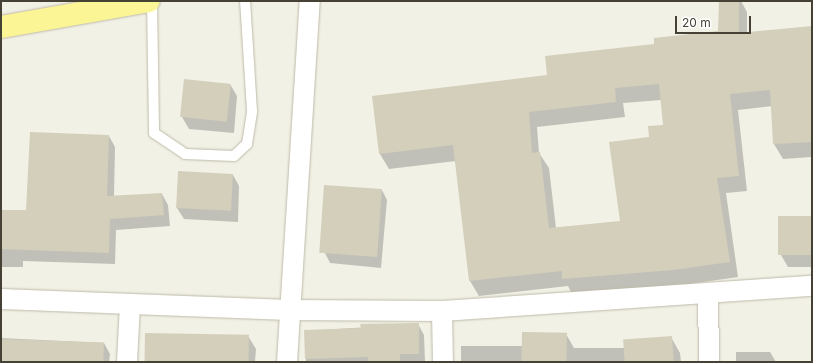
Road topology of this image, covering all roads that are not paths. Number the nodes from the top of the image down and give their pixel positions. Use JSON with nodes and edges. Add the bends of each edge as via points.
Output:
{"nodes":[{"id":1,"x":149,"y":1,"type":"edge"},
{"id":2,"x":152,"y":1,"type":"edge"},
{"id":3,"x":245,"y":1,"type":"edge"},
{"id":4,"x":310,"y":1,"type":"edge"},
{"id":5,"x":1,"y":27,"type":"edge"},
{"id":6,"x":812,"y":286,"type":"edge"},
{"id":7,"x":708,"y":295,"type":"junction"},
{"id":8,"x":1,"y":299,"type":"edge"},
{"id":9,"x":130,"y":304,"type":"junction"},
{"id":10,"x":289,"y":310,"type":"junction"},
{"id":11,"x":442,"y":311,"type":"junction"},
{"id":12,"x":127,"y":362,"type":"edge"},
{"id":13,"x":287,"y":362,"type":"edge"},
{"id":14,"x":443,"y":362,"type":"edge"},
{"id":15,"x":709,"y":362,"type":"edge"}],
"edges":[{"from":1,"to":5,"type":"main road"},
{"from":2,"to":3,"type":"lane","via":[[154,133],[184,154],[234,156],[247,144],[252,112]]},
{"from":4,"to":10,"type":"street"},
{"from":6,"to":7,"type":"street"},
{"from":7,"to":11,"type":"street"},
{"from":7,"to":15,"type":"street"},
{"from":8,"to":9,"type":"street"},
{"from":9,"to":10,"type":"street"},
{"from":9,"to":12,"type":"street"},
{"from":10,"to":11,"type":"street"},
{"from":10,"to":13,"type":"street"},
{"from":11,"to":14,"type":"street"}]}
